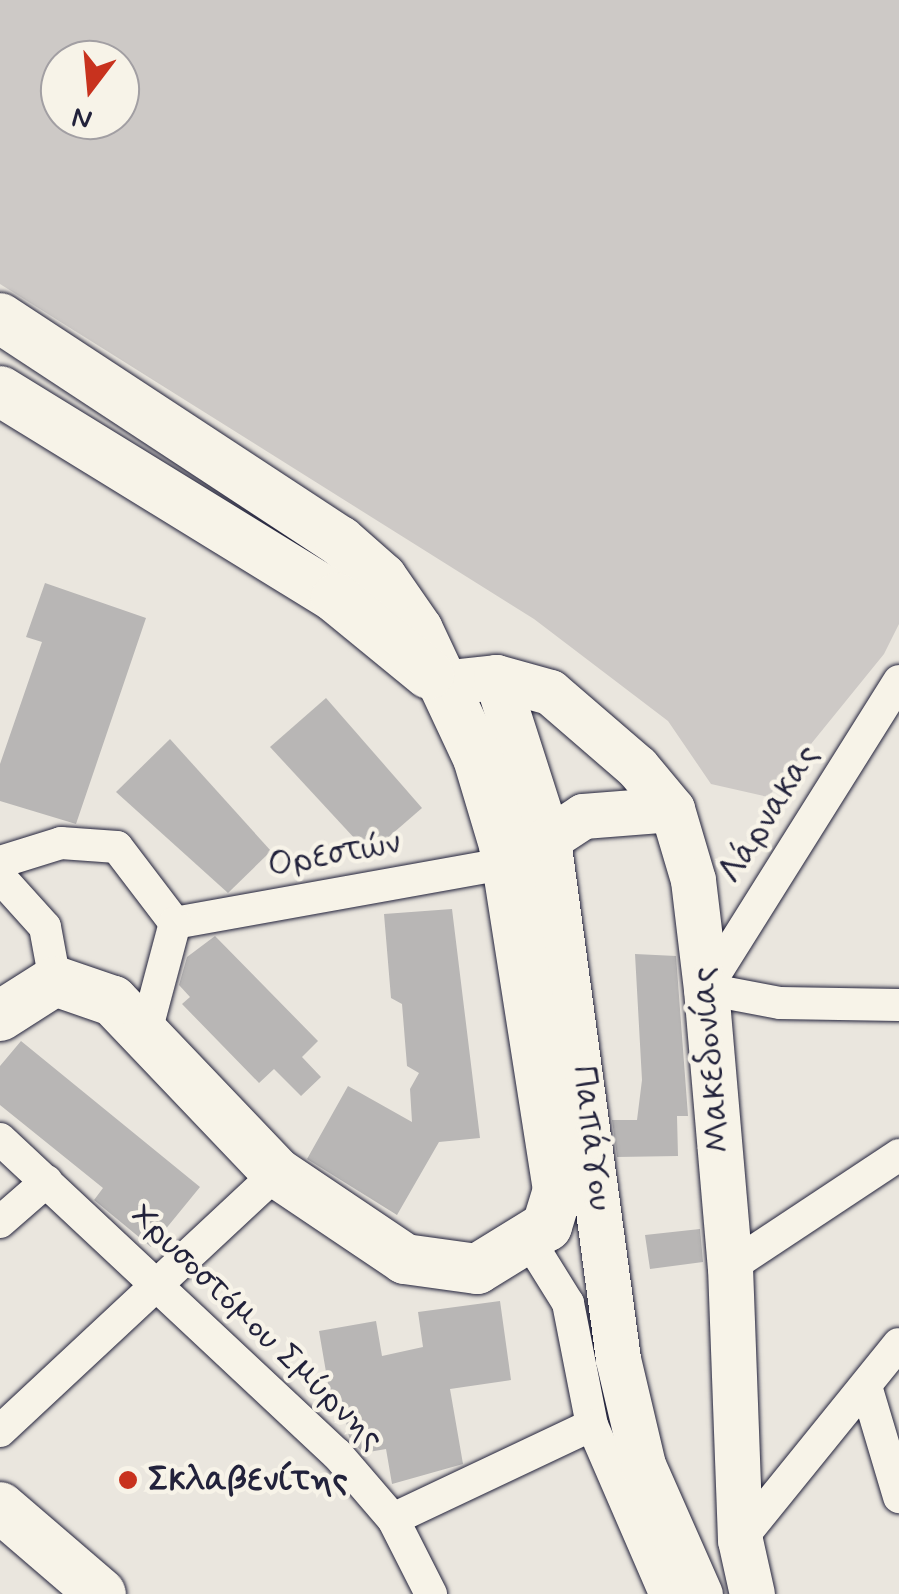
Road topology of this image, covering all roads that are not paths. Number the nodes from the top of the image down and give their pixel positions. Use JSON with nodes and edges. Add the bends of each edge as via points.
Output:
{"nodes":[{"id":1,"x":0,"y":318,"type":"edge"},
{"id":2,"x":0,"y":391,"type":"edge"},
{"id":3,"x":496,"y":677,"type":"junction"},
{"id":4,"x":899,"y":681,"type":"edge"},
{"id":5,"x":440,"y":683,"type":"junction"},
{"id":6,"x":672,"y":808,"type":"junction"},
{"id":7,"x":527,"y":851,"type":"junction"},
{"id":8,"x":0,"y":862,"type":"edge"},
{"id":9,"x":0,"y":877,"type":"edge"},
{"id":10,"x":175,"y":923,"type":"junction"},
{"id":11,"x":55,"y":981,"type":"junction"},
{"id":12,"x":706,"y":989,"type":"junction"},
{"id":13,"x":899,"y":1005,"type":"edge"},
{"id":14,"x":0,"y":1016,"type":"edge"},
{"id":15,"x":147,"y":1028,"type":"junction"},
{"id":16,"x":0,"y":1139,"type":"edge"},
{"id":17,"x":899,"y":1155,"type":"edge"},
{"id":18,"x":277,"y":1172,"type":"junction"},
{"id":19,"x":47,"y":1181,"type":"junction"},
{"id":20,"x":0,"y":1222,"type":"edge"},
{"id":21,"x":530,"y":1242,"type":"junction"},
{"id":22,"x":730,"y":1266,"type":"junction"},
{"id":23,"x":157,"y":1282,"type":"junction"},
{"id":24,"x":899,"y":1344,"type":"edge"},
{"id":25,"x":866,"y":1386,"type":"junction"},
{"id":26,"x":592,"y":1426,"type":"junction"},
{"id":27,"x":0,"y":1431,"type":"edge"},
{"id":28,"x":899,"y":1497,"type":"edge"},
{"id":29,"x":0,"y":1507,"type":"edge"},
{"id":30,"x":393,"y":1519,"type":"junction"},
{"id":31,"x":740,"y":1540,"type":"junction"},
{"id":32,"x":101,"y":1594,"type":"edge"},
{"id":33,"x":431,"y":1594,"type":"edge"},
{"id":34,"x":665,"y":1594,"type":"edge"},
{"id":35,"x":700,"y":1594,"type":"edge"},
{"id":36,"x":752,"y":1594,"type":"edge"}],
"edges":[{"from":1,"to":5,"type":"main road","via":[[340,541],[409,617]]},
{"from":2,"to":5,"type":"main road","via":[[336,598]]},
{"from":3,"to":5,"type":"street","name":"Μακεδονίας"},
{"from":3,"to":6,"type":"street","name":"Μακεδονίας","via":[[550,692]]},
{"from":3,"to":7,"type":"street","name":"Παπάγου"},
{"from":4,"to":12,"type":"street","name":"Λάρνακας"},
{"from":5,"to":7,"type":"main road"},
{"from":6,"to":7,"type":"street","via":[[583,816]]},
{"from":6,"to":12,"type":"street","name":"Μακεδονίας","via":[[693,880]]},
{"from":7,"to":10,"type":"street","name":"Ορεστών"},
{"from":7,"to":21,"type":"main road","via":[[558,1190],[547,1226]]},
{"from":7,"to":35,"type":"street","name":"Παπάγου","via":[[618,1358],[643,1465]]},
{"from":8,"to":10,"type":"street","via":[[61,843],[117,847]]},
{"from":9,"to":11,"type":"street","via":[[46,928]]},
{"from":10,"to":15,"type":"street"},
{"from":11,"to":14,"type":"main road"},
{"from":11,"to":15,"type":"main road","via":[[113,1001]]},
{"from":12,"to":13,"type":"street","via":[[780,1003]]},
{"from":12,"to":22,"type":"street","name":"Μακεδονίας"},
{"from":15,"to":18,"type":"main road"},
{"from":16,"to":19,"type":"street","name":"Χρυσοστόμου Σμύρνης"},
{"from":17,"to":22,"type":"street"},
{"from":18,"to":21,"type":"main road","via":[[377,1244],[425,1266],[477,1269]]},
{"from":18,"to":23,"type":"street"},
{"from":19,"to":20,"type":"street"},
{"from":19,"to":23,"type":"street","name":"Χρυσοστόμου Σμύρνης"},
{"from":21,"to":26,"type":"street","via":[[568,1303]]},
{"from":22,"to":31,"type":"street","name":"Μακεδονίας"},
{"from":23,"to":27,"type":"street"},
{"from":23,"to":30,"type":"street","name":"Χρυσοστόμου Σμύρνης","via":[[337,1454]]},
{"from":24,"to":25,"type":"street"},
{"from":25,"to":28,"type":"street"},
{"from":25,"to":31,"type":"street"},
{"from":26,"to":30,"type":"street"},
{"from":26,"to":34,"type":"street"},
{"from":29,"to":32,"type":"main road"},
{"from":30,"to":33,"type":"street","name":"Χρυσοστόμου Σμύρνης"},
{"from":31,"to":36,"type":"street","name":"Μακεδονίας"}]}
